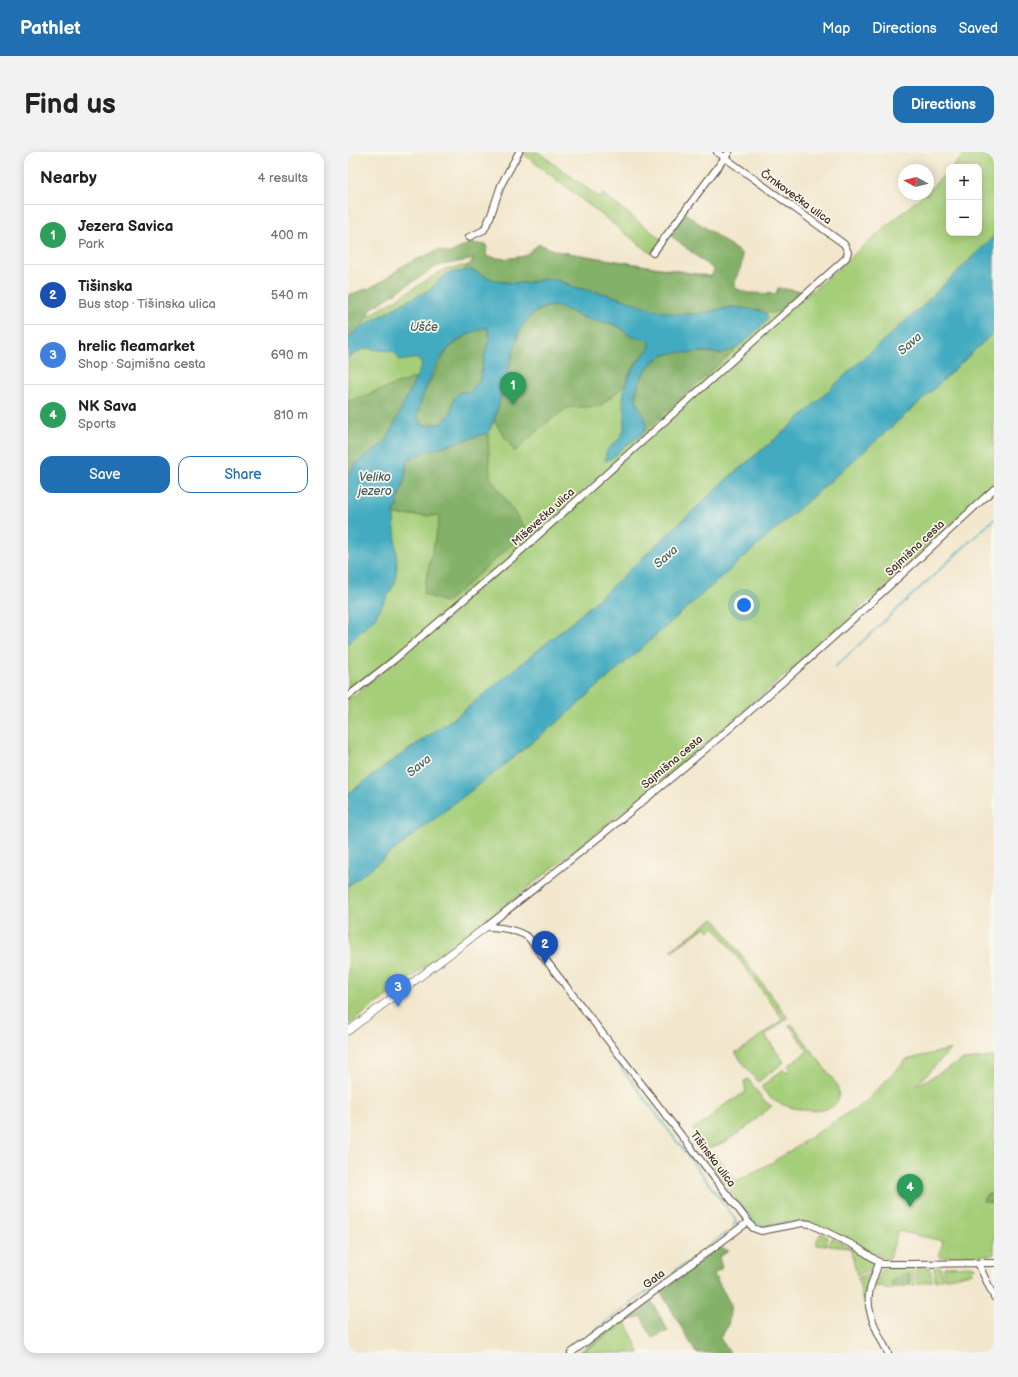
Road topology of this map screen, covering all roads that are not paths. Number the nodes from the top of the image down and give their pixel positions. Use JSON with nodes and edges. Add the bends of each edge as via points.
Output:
{"nodes":[{"id":1,"x":519,"y":152,"type":"edge"},
{"id":2,"x":717,"y":152,"type":"edge"},
{"id":3,"x":727,"y":155,"type":"edge"},
{"id":4,"x":469,"y":237,"type":"dead end"},
{"id":5,"x":653,"y":253,"type":"dead end"},
{"id":6,"x":846,"y":258,"type":"joint"},
{"id":7,"x":994,"y":489,"type":"edge"},
{"id":8,"x":348,"y":696,"type":"edge"},
{"id":9,"x":486,"y":927,"type":"junction"},
{"id":10,"x":348,"y":1031,"type":"edge"},
{"id":11,"x":748,"y":1222,"type":"junction"},
{"id":12,"x":879,"y":1262,"type":"junction"},
{"id":13,"x":978,"y":1263,"type":"junction"},
{"id":14,"x":994,"y":1263,"type":"edge"},
{"id":15,"x":994,"y":1297,"type":"edge"},
{"id":16,"x":571,"y":1353,"type":"edge"},
{"id":17,"x":888,"y":1353,"type":"edge"}],
"edges":[{"from":1,"to":4,"type":"street","via":[[501,185],[484,230]]},
{"from":2,"to":3,"type":"street","name":"Črnkovečka ulica"},
{"from":3,"to":5,"type":"street"},
{"from":3,"to":6,"type":"street","name":"Črnkovečka ulica","via":[[844,244],[848,252]]},
{"from":6,"to":8,"type":"street","name":"Miševečka ulica","via":[[514,557]]},
{"from":7,"to":9,"type":"street","name":"Sajmišna cesta","via":[[885,591],[707,747],[631,812]]},
{"from":9,"to":10,"type":"street","name":"Sajmišna cesta"},
{"from":9,"to":11,"type":"street","name":"Tišinska ulica","via":[[512,930],[528,937]]},
{"from":11,"to":12,"type":"street","name":"Tišinska ulica","via":[[753,1228],[761,1231],[810,1224],[855,1246]]},
{"from":11,"to":16,"type":"street","name":"Gata"},
{"from":12,"to":13,"type":"street","name":"Tišinska ulica"},
{"from":12,"to":17,"type":"street","via":[[868,1300],[873,1321]]},
{"from":13,"to":14,"type":"street","name":"Tišinska ulica"},
{"from":13,"to":15,"type":"street"}]}
